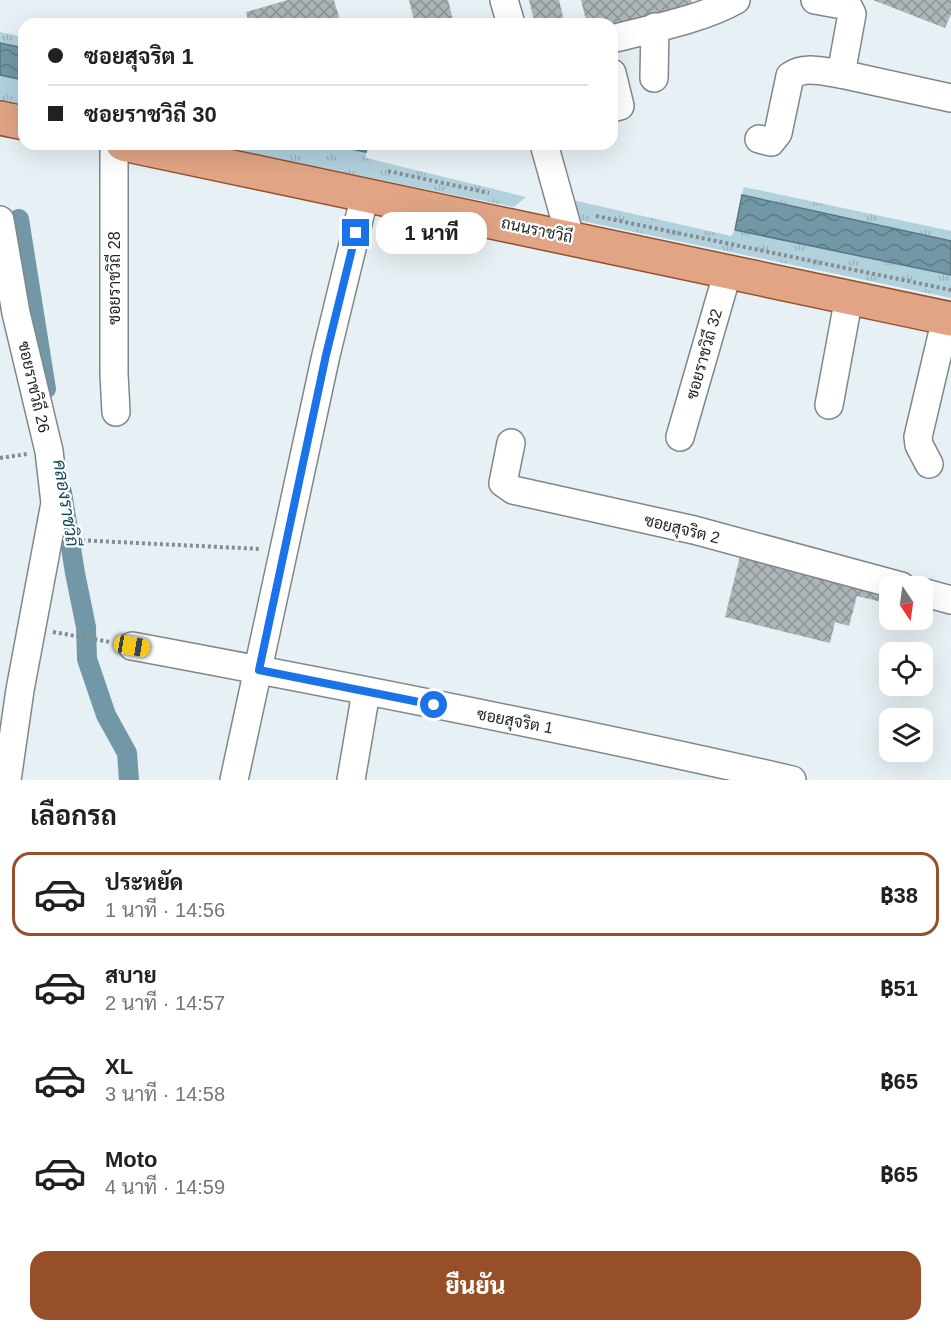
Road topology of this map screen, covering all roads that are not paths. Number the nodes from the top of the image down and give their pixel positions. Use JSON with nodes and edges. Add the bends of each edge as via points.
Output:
{"nodes":[{"id":1,"x":504,"y":0,"type":"edge"},
{"id":2,"x":736,"y":0,"type":"edge"},
{"id":3,"x":815,"y":0,"type":"edge"},
{"id":4,"x":509,"y":18,"type":"edge"},
{"id":5,"x":655,"y":27,"type":"junction"},
{"id":6,"x":618,"y":37,"type":"edge"},
{"id":7,"x":841,"y":74,"type":"junction"},
{"id":8,"x":654,"y":78,"type":"dead end"},
{"id":9,"x":951,"y":98,"type":"edge"},
{"id":10,"x":0,"y":118,"type":"edge"},
{"id":11,"x":18,"y":122,"type":"edge"},
{"id":12,"x":759,"y":139,"type":"dead end"},
{"id":13,"x":114,"y":150,"type":"edge"},
{"id":14,"x":151,"y":150,"type":"edge"},
{"id":15,"x":547,"y":150,"type":"edge"},
{"id":16,"x":365,"y":195,"type":"junction"},
{"id":17,"x":0,"y":220,"type":"edge"},
{"id":18,"x":580,"y":226,"type":"junction"},
{"id":19,"x":728,"y":271,"type":"junction"},
{"id":20,"x":849,"y":297,"type":"junction"},
{"id":21,"x":949,"y":309,"type":"edge"},
{"id":22,"x":829,"y":405,"type":"dead end"},
{"id":23,"x":116,"y":412,"type":"dead end"},
{"id":24,"x":680,"y":437,"type":"dead end"},
{"id":25,"x":511,"y":443,"type":"dead end"},
{"id":26,"x":929,"y":464,"type":"dead end"},
{"id":27,"x":879,"y":580,"type":"edge"},
{"id":28,"x":933,"y":595,"type":"edge"},
{"id":29,"x":951,"y":600,"type":"edge"},
{"id":30,"x":124,"y":645,"type":"road end"},
{"id":31,"x":259,"y":670,"type":"junction"},
{"id":32,"x":366,"y":692,"type":"junction"},
{"id":33,"x":7,"y":780,"type":"edge"},
{"id":34,"x":234,"y":780,"type":"edge"},
{"id":35,"x":351,"y":780,"type":"edge"},
{"id":36,"x":792,"y":780,"type":"edge"}],
"edges":[{"from":1,"to":4,"type":"street"},
{"from":2,"to":5,"type":"street"},
{"from":3,"to":7,"type":"street","via":[[848,6],[852,14]]},
{"from":5,"to":6,"type":"street"},
{"from":5,"to":8,"type":"street"},
{"from":7,"to":9,"type":"street"},
{"from":7,"to":12,"type":"street","via":[[796,71],[790,76],[778,133],[771,142]]},
{"from":10,"to":11,"type":"main road"},
{"from":13,"to":23,"type":"street","name":"ซอยราชวิถี 28"},
{"from":14,"to":16,"type":"main road","name":"ถนนราชวิถี"},
{"from":15,"to":18,"type":"street"},
{"from":16,"to":18,"type":"main road","name":"ถนนราชวิถี"},
{"from":16,"to":31,"type":"street","via":[[326,355]]},
{"from":17,"to":33,"type":"street","name":"ซอยราชวิถี 26","via":[[16,313],[49,451],[55,503],[42,628],[20,690]]},
{"from":18,"to":19,"type":"main road","name":"ถนนราชวิถี"},
{"from":19,"to":20,"type":"main road","name":"ถนนราชวิถี"},
{"from":19,"to":24,"type":"street","name":"ซอยราชวิถี 32"},
{"from":20,"to":21,"type":"main road","name":"ถนนราชวิถี"},
{"from":20,"to":22,"type":"street"},
{"from":21,"to":26,"type":"street","via":[[918,437]]},
{"from":25,"to":27,"type":"street","name":"ซอยสุจริต 2","via":[[503,483],[513,490],[694,530]]},
{"from":28,"to":29,"type":"street"},
{"from":30,"to":31,"type":"street","name":"ซอยสุจริต 1"},
{"from":31,"to":32,"type":"street","name":"ซอยสุจริต 1"},
{"from":31,"to":34,"type":"street"},
{"from":32,"to":35,"type":"street"},
{"from":32,"to":36,"type":"street","name":"ซอยสุจริต 1"}]}
